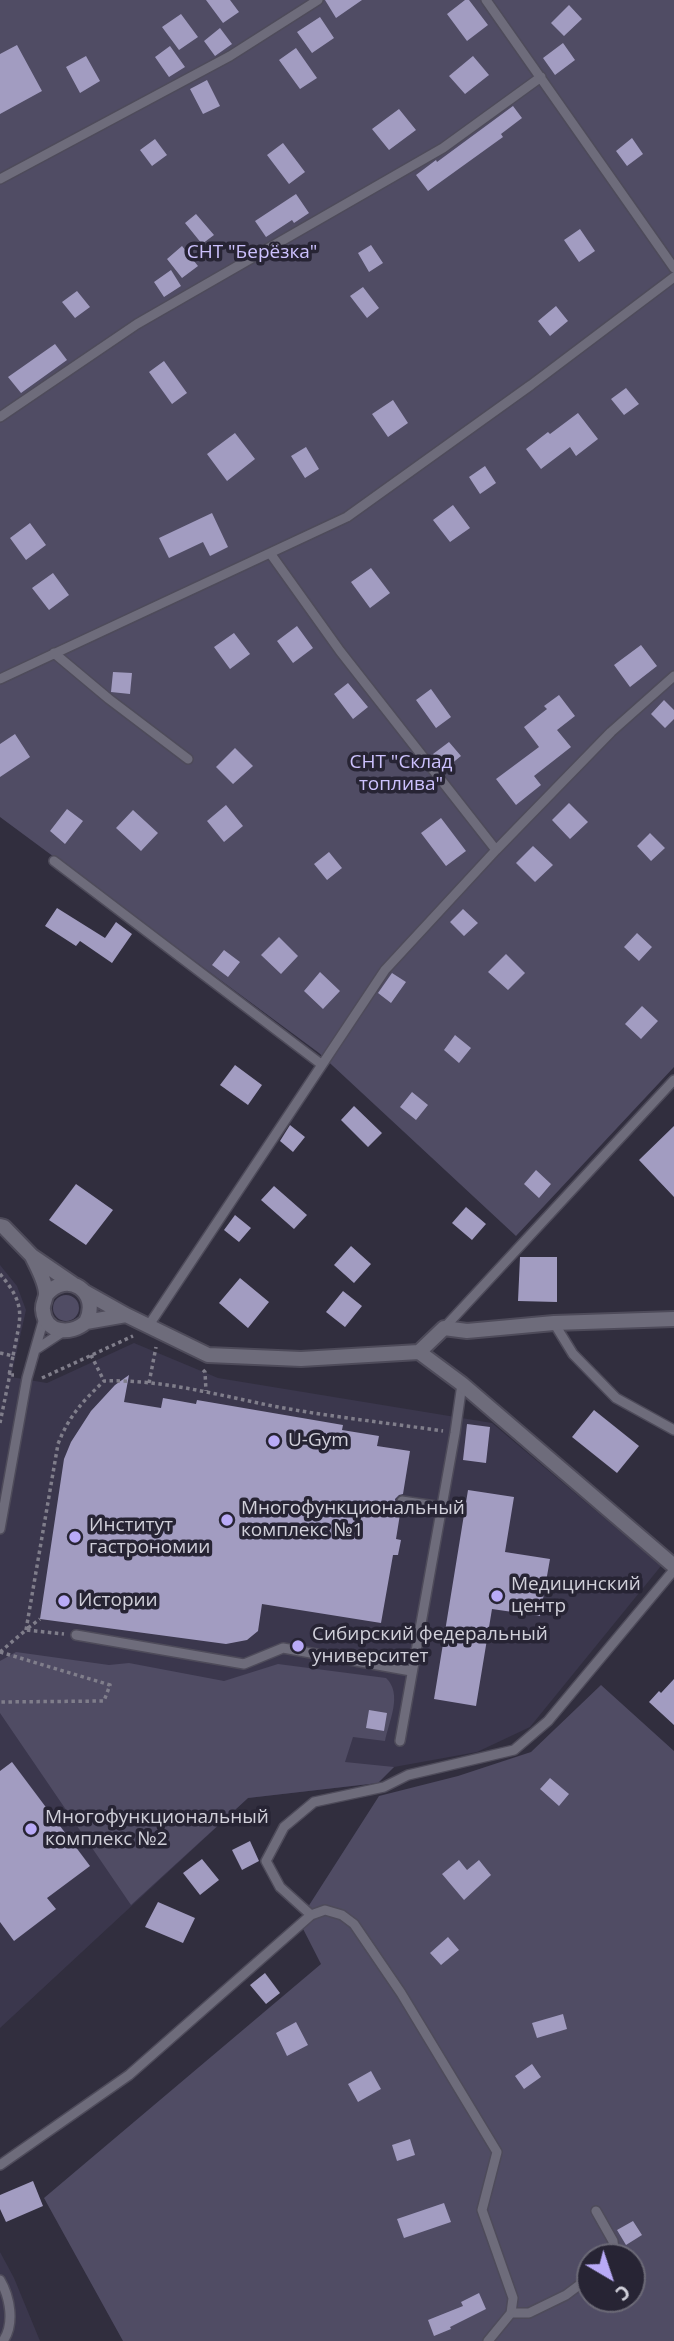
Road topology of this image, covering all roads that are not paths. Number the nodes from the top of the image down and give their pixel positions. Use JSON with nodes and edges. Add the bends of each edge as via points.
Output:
{"nodes":[{"id":1,"x":318,"y":0,"type":"edge"},
{"id":2,"x":486,"y":0,"type":"edge"},
{"id":3,"x":541,"y":77,"type":"junction"},
{"id":4,"x":0,"y":179,"type":"edge"},
{"id":5,"x":674,"y":268,"type":"edge"},
{"id":6,"x":674,"y":277,"type":"edge"},
{"id":7,"x":0,"y":417,"type":"edge"},
{"id":8,"x":270,"y":553,"type":"junction"},
{"id":9,"x":54,"y":653,"type":"junction"},
{"id":10,"x":674,"y":676,"type":"edge"},
{"id":11,"x":0,"y":679,"type":"edge"},
{"id":12,"x":188,"y":759,"type":"dead end"},
{"id":13,"x":496,"y":850,"type":"junction"},
{"id":14,"x":54,"y":861,"type":"dead end"},
{"id":15,"x":321,"y":1064,"type":"junction"},
{"id":16,"x":674,"y":1080,"type":"edge"},
{"id":17,"x":1,"y":1226,"type":"edge"},
{"id":18,"x":32,"y":1256,"type":"junction"},
{"id":19,"x":79,"y":1288,"type":"junction"},
{"id":20,"x":46,"y":1295,"type":"junction"},
{"id":21,"x":125,"y":1315,"type":"junction"},
{"id":22,"x":44,"y":1318,"type":"junction"},
{"id":23,"x":674,"y":1319,"type":"edge"},
{"id":24,"x":86,"y":1322,"type":"junction"},
{"id":25,"x":554,"y":1323,"type":"junction"},
{"id":26,"x":149,"y":1325,"type":"junction"},
{"id":27,"x":444,"y":1328,"type":"junction"},
{"id":28,"x":64,"y":1331,"type":"junction"},
{"id":29,"x":35,"y":1350,"type":"junction"},
{"id":30,"x":419,"y":1352,"type":"junction"},
{"id":31,"x":462,"y":1384,"type":"junction"},
{"id":32,"x":674,"y":1430,"type":"edge"},
{"id":33,"x":402,"y":1501,"type":"dead end"},
{"id":34,"x":442,"y":1507,"type":"junction"},
{"id":35,"x":1,"y":1524,"type":"edge"},
{"id":36,"x":674,"y":1568,"type":"edge"},
{"id":37,"x":76,"y":1635,"type":"road end"},
{"id":38,"x":411,"y":1671,"type":"junction"},
{"id":39,"x":400,"y":1741,"type":"dead end"},
{"id":40,"x":311,"y":1915,"type":"junction"},
{"id":41,"x":0,"y":2165,"type":"edge"},
{"id":42,"x":596,"y":2211,"type":"dead end"},
{"id":43,"x":614,"y":2243,"type":"edge"},
{"id":44,"x":0,"y":2280,"type":"edge"},
{"id":45,"x":576,"y":2288,"type":"edge"},
{"id":46,"x":511,"y":2313,"type":"junction"},
{"id":47,"x":3,"y":2341,"type":"edge"},
{"id":48,"x":488,"y":2341,"type":"edge"}],
"edges":[{"from":1,"to":4,"type":"lane","via":[[230,56]]},
{"from":2,"to":3,"type":"lane"},
{"from":3,"to":5,"type":"lane"},
{"from":3,"to":7,"type":"lane","via":[[443,148],[137,324]]},
{"from":6,"to":8,"type":"lane","via":[[347,517]]},
{"from":8,"to":9,"type":"lane"},
{"from":8,"to":13,"type":"lane","via":[[340,651]]},
{"from":9,"to":11,"type":"lane"},
{"from":9,"to":12,"type":"lane"},
{"from":10,"to":13,"type":"lane","via":[[611,732]]},
{"from":13,"to":15,"type":"lane","via":[[384,970]]},
{"from":14,"to":15,"type":"lane"},
{"from":15,"to":26,"type":"lane"},
{"from":16,"to":27,"type":"lane"},
{"from":17,"to":18,"type":"street"},
{"from":18,"to":19,"type":"street"},
{"from":18,"to":20,"type":"street"},
{"from":19,"to":20,"type":"street","via":[[57,1285]]},
{"from":19,"to":21,"type":"street"},
{"from":19,"to":24,"type":"street","via":[[90,1307]]},
{"from":20,"to":22,"type":"street"},
{"from":21,"to":24,"type":"street"},
{"from":21,"to":26,"type":"street"},
{"from":22,"to":28,"type":"street"},
{"from":22,"to":29,"type":"lane"},
{"from":23,"to":25,"type":"street"},
{"from":24,"to":28,"type":"street"},
{"from":25,"to":27,"type":"street","via":[[467,1331]]},
{"from":25,"to":32,"type":"lane","via":[[573,1354],[616,1398]]},
{"from":26,"to":30,"type":"street","via":[[208,1355],[301,1359]]},
{"from":27,"to":30,"type":"street"},
{"from":28,"to":29,"type":"lane"},
{"from":29,"to":35,"type":"lane"},
{"from":30,"to":31,"type":"street"},
{"from":31,"to":34,"type":"lane"},
{"from":31,"to":36,"type":"street"},
{"from":33,"to":34,"type":"lane"},
{"from":34,"to":38,"type":"lane"},
{"from":36,"to":40,"type":"lane","via":[[548,1721],[514,1750],[314,1802],[284,1827],[266,1861],[280,1887]]},
{"from":37,"to":38,"type":"lane","via":[[244,1664],[283,1647]]},
{"from":38,"to":39,"type":"lane"},
{"from":40,"to":41,"type":"lane","via":[[130,2075]]},
{"from":40,"to":46,"type":"lane","via":[[325,1910],[354,1924],[497,2152],[482,2210],[513,2298]]},
{"from":42,"to":43,"type":"lane"},
{"from":44,"to":47,"type":"lane","via":[[10,2311]]},
{"from":45,"to":46,"type":"lane","via":[[529,2313]]},
{"from":46,"to":48,"type":"lane"}]}
